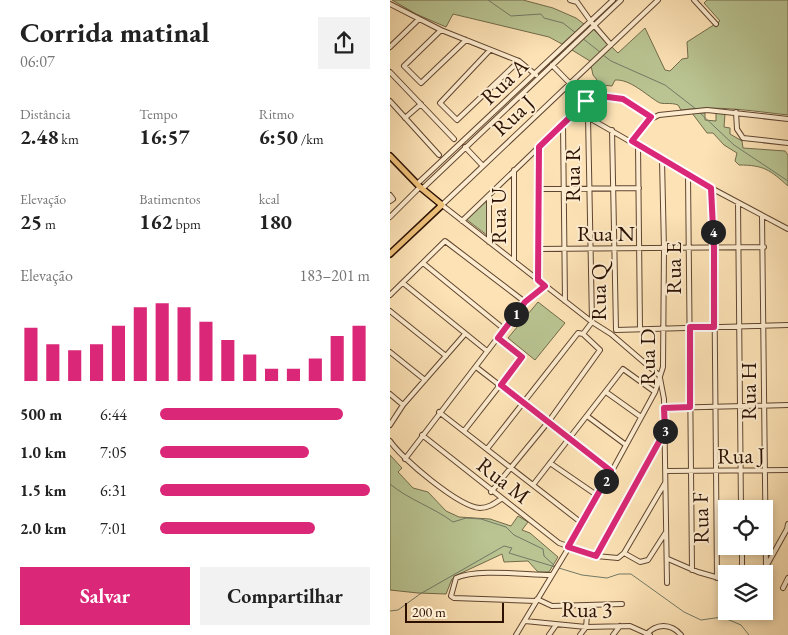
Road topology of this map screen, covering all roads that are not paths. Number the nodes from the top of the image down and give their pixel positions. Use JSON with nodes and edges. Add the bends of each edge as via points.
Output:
{"nodes":[{"id":1,"x":570,"y":0,"type":"edge"},
{"id":2,"x":613,"y":0,"type":"edge"},
{"id":3,"x":621,"y":0,"type":"edge"},
{"id":4,"x":658,"y":0,"type":"edge"},
{"id":5,"x":694,"y":0,"type":"edge"},
{"id":6,"x":577,"y":1,"type":"edge"},
{"id":7,"x":390,"y":4,"type":"edge"},
{"id":8,"x":395,"y":7,"type":"junction"},
{"id":9,"x":390,"y":12,"type":"edge"},
{"id":10,"x":418,"y":19,"type":"junction"},
{"id":11,"x":592,"y":23,"type":"junction"},
{"id":12,"x":716,"y":24,"type":"dead end"},
{"id":13,"x":441,"y":30,"type":"junction"},
{"id":14,"x":466,"y":40,"type":"junction"},
{"id":15,"x":611,"y":45,"type":"junction"},
{"id":16,"x":390,"y":48,"type":"edge"},
{"id":17,"x":490,"y":50,"type":"junction"},
{"id":18,"x":552,"y":58,"type":"junction"},
{"id":19,"x":519,"y":61,"type":"junction"},
{"id":20,"x":556,"y":61,"type":"junction"},
{"id":21,"x":552,"y":66,"type":"junction"},
{"id":22,"x":390,"y":72,"type":"edge"},
{"id":23,"x":535,"y":74,"type":"junction"},
{"id":24,"x":538,"y":78,"type":"junction"},
{"id":25,"x":569,"y":84,"type":"junction"},
{"id":26,"x":390,"y":101,"type":"edge"},
{"id":27,"x":586,"y":101,"type":"junction"},
{"id":28,"x":421,"y":104,"type":"junction"},
{"id":29,"x":577,"y":111,"type":"junction"},
{"id":30,"x":736,"y":112,"type":"junction"},
{"id":31,"x":588,"y":116,"type":"junction"},
{"id":32,"x":651,"y":117,"type":"junction"},
{"id":33,"x":405,"y":118,"type":"junction"},
{"id":34,"x":788,"y":119,"type":"edge"},
{"id":35,"x":484,"y":123,"type":"junction"},
{"id":36,"x":563,"y":124,"type":"junction"},
{"id":37,"x":487,"y":126,"type":"junction"},
{"id":38,"x":612,"y":130,"type":"junction"},
{"id":39,"x":454,"y":139,"type":"dead end"},
{"id":40,"x":632,"y":141,"type":"junction"},
{"id":41,"x":462,"y":144,"type":"junction"},
{"id":42,"x":788,"y":144,"type":"edge"},
{"id":43,"x":638,"y":145,"type":"junction"},
{"id":44,"x":539,"y":147,"type":"junction"},
{"id":45,"x":465,"y":148,"type":"junction"},
{"id":46,"x":439,"y":155,"type":"dead end"},
{"id":47,"x":390,"y":156,"type":"edge"},
{"id":48,"x":662,"y":160,"type":"junction"},
{"id":49,"x":483,"y":166,"type":"junction"},
{"id":50,"x":514,"y":170,"type":"junction"},
{"id":51,"x":688,"y":175,"type":"junction"},
{"id":52,"x":420,"y":187,"type":"junction"},
{"id":53,"x":563,"y":188,"type":"junction"},
{"id":54,"x":639,"y":188,"type":"junction"},
{"id":55,"x":711,"y":188,"type":"junction"},
{"id":56,"x":539,"y":189,"type":"junction"},
{"id":57,"x":588,"y":189,"type":"junction"},
{"id":58,"x":613,"y":189,"type":"junction"},
{"id":59,"x":390,"y":195,"type":"edge"},
{"id":60,"x":489,"y":195,"type":"junction"},
{"id":61,"x":390,"y":201,"type":"edge"},
{"id":62,"x":738,"y":203,"type":"junction"},
{"id":63,"x":442,"y":205,"type":"junction"},
{"id":64,"x":762,"y":216,"type":"junction"},
{"id":65,"x":390,"y":217,"type":"edge"},
{"id":66,"x":462,"y":221,"type":"junction"},
{"id":67,"x":788,"y":230,"type":"edge"},
{"id":68,"x":489,"y":242,"type":"junction"},
{"id":69,"x":738,"y":247,"type":"junction"},
{"id":70,"x":764,"y":247,"type":"junction"},
{"id":71,"x":589,"y":248,"type":"junction"},
{"id":72,"x":689,"y":248,"type":"junction"},
{"id":73,"x":714,"y":248,"type":"junction"},
{"id":74,"x":539,"y":249,"type":"junction"},
{"id":75,"x":565,"y":249,"type":"junction"},
{"id":76,"x":614,"y":249,"type":"junction"},
{"id":77,"x":639,"y":249,"type":"junction"},
{"id":78,"x":664,"y":249,"type":"junction"},
{"id":79,"x":390,"y":254,"type":"edge"},
{"id":80,"x":514,"y":261,"type":"junction"},
{"id":81,"x":423,"y":263,"type":"junction"},
{"id":82,"x":538,"y":280,"type":"junction"},
{"id":83,"x":403,"y":283,"type":"junction"},
{"id":84,"x":545,"y":286,"type":"junction"},
{"id":85,"x":390,"y":295,"type":"edge"},
{"id":86,"x":565,"y":301,"type":"junction"},
{"id":87,"x":525,"y":302,"type":"junction"},
{"id":88,"x":390,"y":311,"type":"edge"},
{"id":89,"x":592,"y":322,"type":"junction"},
{"id":90,"x":788,"y":325,"type":"edge"},
{"id":91,"x":739,"y":326,"type":"junction"},
{"id":92,"x":764,"y":326,"type":"junction"},
{"id":93,"x":690,"y":327,"type":"junction"},
{"id":94,"x":714,"y":327,"type":"junction"},
{"id":95,"x":640,"y":328,"type":"junction"},
{"id":96,"x":663,"y":328,"type":"junction"},
{"id":97,"x":504,"y":329,"type":"junction"},
{"id":98,"x":616,"y":330,"type":"junction"},
{"id":99,"x":466,"y":334,"type":"junction"},
{"id":100,"x":581,"y":334,"type":"junction"},
{"id":101,"x":611,"y":334,"type":"junction"},
{"id":102,"x":498,"y":338,"type":"junction"},
{"id":103,"x":487,"y":351,"type":"junction"},
{"id":104,"x":390,"y":352,"type":"edge"},
{"id":105,"x":446,"y":356,"type":"junction"},
{"id":106,"x":476,"y":367,"type":"junction"},
{"id":107,"x":660,"y":376,"type":"junction"},
{"id":108,"x":425,"y":380,"type":"junction"},
{"id":109,"x":501,"y":385,"type":"junction"},
{"id":110,"x":606,"y":392,"type":"junction"},
{"id":111,"x":655,"y":392,"type":"junction"},
{"id":112,"x":390,"y":394,"type":"edge"},
{"id":113,"x":524,"y":402,"type":"junction"},
{"id":114,"x":403,"y":405,"type":"junction"},
{"id":115,"x":764,"y":405,"type":"junction"},
{"id":116,"x":788,"y":405,"type":"edge"},
{"id":117,"x":715,"y":406,"type":"junction"},
{"id":118,"x":740,"y":406,"type":"junction"},
{"id":119,"x":690,"y":407,"type":"junction"},
{"id":120,"x":664,"y":408,"type":"junction"},
{"id":121,"x":439,"y":412,"type":"junction"},
{"id":122,"x":587,"y":416,"type":"junction"},
{"id":123,"x":641,"y":417,"type":"junction"},
{"id":124,"x":549,"y":421,"type":"junction"},
{"id":125,"x":390,"y":425,"type":"edge"},
{"id":126,"x":464,"y":431,"type":"junction"},
{"id":127,"x":665,"y":431,"type":"junction"},
{"id":128,"x":422,"y":435,"type":"junction"},
{"id":129,"x":570,"y":438,"type":"junction"},
{"id":130,"x":390,"y":440,"type":"edge"},
{"id":131,"x":626,"y":444,"type":"junction"},
{"id":132,"x":487,"y":449,"type":"junction"},
{"id":133,"x":405,"y":459,"type":"junction"},
{"id":134,"x":550,"y":463,"type":"junction"},
{"id":135,"x":510,"y":467,"type":"junction"},
{"id":136,"x":740,"y":470,"type":"junction"},
{"id":137,"x":765,"y":470,"type":"junction"},
{"id":138,"x":788,"y":470,"type":"edge"},
{"id":139,"x":611,"y":471,"type":"junction"},
{"id":140,"x":666,"y":471,"type":"junction"},
{"id":141,"x":716,"y":471,"type":"junction"},
{"id":142,"x":691,"y":472,"type":"junction"},
{"id":143,"x":665,"y":483,"type":"junction"},
{"id":144,"x":533,"y":485,"type":"junction"},
{"id":145,"x":491,"y":492,"type":"junction"},
{"id":146,"x":598,"y":496,"type":"junction"},
{"id":147,"x":500,"y":499,"type":"junction"},
{"id":148,"x":741,"y":500,"type":"edge"},
{"id":149,"x":583,"y":524,"type":"junction"},
{"id":150,"x":788,"y":524,"type":"edge"},
{"id":151,"x":788,"y":529,"type":"edge"},
{"id":152,"x":666,"y":531,"type":"junction"},
{"id":153,"x":568,"y":547,"type":"junction"},
{"id":154,"x":624,"y":552,"type":"junction"},
{"id":155,"x":596,"y":556,"type":"junction"},
{"id":156,"x":668,"y":559,"type":"junction"},
{"id":157,"x":766,"y":565,"type":"edge"},
{"id":158,"x":767,"y":565,"type":"edge"},
{"id":159,"x":692,"y":570,"type":"junction"},
{"id":160,"x":552,"y":574,"type":"junction"},
{"id":161,"x":717,"y":578,"type":"joint"},
{"id":162,"x":788,"y":578,"type":"edge"},
{"id":163,"x":667,"y":583,"type":"dead end"},
{"id":164,"x":783,"y":588,"type":"dead end"},
{"id":165,"x":537,"y":600,"type":"junction"},
{"id":166,"x":622,"y":604,"type":"dead end"},
{"id":167,"x":588,"y":605,"type":"junction"},
{"id":168,"x":525,"y":621,"type":"junction"},
{"id":169,"x":556,"y":625,"type":"junction"},
{"id":170,"x":620,"y":626,"type":"junction"},
{"id":171,"x":586,"y":628,"type":"junction"},
{"id":172,"x":648,"y":634,"type":"edge"},
{"id":173,"x":516,"y":635,"type":"edge"},
{"id":174,"x":549,"y":635,"type":"edge"},
{"id":175,"x":580,"y":635,"type":"edge"},
{"id":176,"x":613,"y":635,"type":"edge"},
{"id":177,"x":681,"y":635,"type":"edge"}],
"edges":[{"from":1,"to":6,"type":"street"},
{"from":2,"to":11,"type":"street","name":"Rua A"},
{"from":3,"to":11,"type":"street","name":"Rua A"},
{"from":4,"to":15,"type":"street","name":"Rua J"},
{"from":5,"to":12,"type":"street"},
{"from":6,"to":11,"type":"street"},
{"from":7,"to":8,"type":"street"},
{"from":8,"to":9,"type":"street"},
{"from":8,"to":10,"type":"street"},
{"from":10,"to":13,"type":"street"},
{"from":10,"to":16,"type":"street"},
{"from":11,"to":15,"type":"street"},
{"from":11,"to":18,"type":"street","name":"Rua A"},
{"from":11,"to":20,"type":"street","name":"Rua A"},
{"from":13,"to":14,"type":"street"},
{"from":13,"to":14,"type":"street","via":[[404,66],[421,83]]},
{"from":14,"to":17,"type":"street"},
{"from":15,"to":25,"type":"street","name":"Rua J"},
{"from":17,"to":19,"type":"street"},
{"from":17,"to":19,"type":"street","via":[[440,103],[457,120]]},
{"from":18,"to":20,"type":"street"},
{"from":18,"to":23,"type":"street","name":"Rua A"},
{"from":19,"to":23,"type":"street"},
{"from":20,"to":21,"type":"street","name":"Rua A"},
{"from":21,"to":24,"type":"street","name":"Rua A"},
{"from":21,"to":25,"type":"street"},
{"from":22,"to":28,"type":"street"},
{"from":23,"to":24,"type":"street"},
{"from":23,"to":35,"type":"street","name":"Rua A"},
{"from":24,"to":37,"type":"street","name":"Rua A"},
{"from":25,"to":27,"type":"street"},
{"from":25,"to":49,"type":"street","name":"Rua J"},
{"from":26,"to":33,"type":"street"},
{"from":27,"to":29,"type":"street"},
{"from":27,"to":32,"type":"street","via":[[593,95],[623,99]]},
{"from":28,"to":33,"type":"street"},
{"from":28,"to":39,"type":"street"},
{"from":29,"to":31,"type":"street"},
{"from":29,"to":36,"type":"street"},
{"from":30,"to":32,"type":"street","via":[[702,110]]},
{"from":30,"to":34,"type":"street"},
{"from":30,"to":42,"type":"street","via":[[738,134],[743,138]]},
{"from":31,"to":38,"type":"street"},
{"from":31,"to":57,"type":"street","name":"Rua R"},
{"from":32,"to":40,"type":"street"},
{"from":33,"to":46,"type":"street"},
{"from":35,"to":37,"type":"street"},
{"from":35,"to":41,"type":"street","name":"Rua A"},
{"from":36,"to":44,"type":"street"},
{"from":36,"to":53,"type":"street"},
{"from":37,"to":45,"type":"street","name":"Rua A"},
{"from":38,"to":40,"type":"street"},
{"from":38,"to":58,"type":"street","name":"Rua Q"},
{"from":40,"to":43,"type":"street"},
{"from":41,"to":45,"type":"street"},
{"from":41,"to":52,"type":"street","name":"Rua A"},
{"from":43,"to":48,"type":"street"},
{"from":43,"to":54,"type":"street"},
{"from":44,"to":50,"type":"street"},
{"from":44,"to":56,"type":"street"},
{"from":45,"to":49,"type":"street"},
{"from":45,"to":52,"type":"street","name":"Rua A"},
{"from":47,"to":52,"type":"main road"},
{"from":48,"to":51,"type":"street"},
{"from":48,"to":78,"type":"street","name":"Rua D"},
{"from":49,"to":63,"type":"street","name":"Rua J"},
{"from":50,"to":60,"type":"street"},
{"from":50,"to":80,"type":"street","name":"Rua U"},
{"from":51,"to":55,"type":"street"},
{"from":51,"to":72,"type":"street","name":"Rua E"},
{"from":52,"to":63,"type":"main road"},
{"from":52,"to":65,"type":"street","name":"Rua A"},
{"from":53,"to":56,"type":"street"},
{"from":53,"to":57,"type":"street"},
{"from":53,"to":75,"type":"street"},
{"from":54,"to":58,"type":"street"},
{"from":54,"to":77,"type":"street"},
{"from":55,"to":62,"type":"street"},
{"from":55,"to":73,"type":"street","name":"Rua F"},
{"from":56,"to":74,"type":"street"},
{"from":57,"to":58,"type":"street"},
{"from":57,"to":71,"type":"street","name":"Rua R"},
{"from":58,"to":76,"type":"street","name":"Rua Q"},
{"from":59,"to":61,"type":"street","via":[[393,199]]},
{"from":60,"to":66,"type":"street"},
{"from":60,"to":68,"type":"street"},
{"from":62,"to":64,"type":"street"},
{"from":62,"to":69,"type":"street"},
{"from":63,"to":66,"type":"street"},
{"from":63,"to":79,"type":"main road","name":"Rua J"},
{"from":64,"to":67,"type":"street"},
{"from":64,"to":70,"type":"street","name":"Rua H"},
{"from":66,"to":68,"type":"street"},
{"from":68,"to":80,"type":"street"},
{"from":69,"to":70,"type":"street","name":"Rua N"},
{"from":69,"to":73,"type":"street","name":"Rua N"},
{"from":69,"to":91,"type":"street"},
{"from":70,"to":92,"type":"street","name":"Rua H"},
{"from":71,"to":75,"type":"street","name":"Rua N"},
{"from":71,"to":76,"type":"street","name":"Rua N"},
{"from":71,"to":89,"type":"street","name":"Rua R"},
{"from":72,"to":73,"type":"street","name":"Rua N"},
{"from":72,"to":78,"type":"street","name":"Rua N"},
{"from":72,"to":93,"type":"street","name":"Rua E"},
{"from":73,"to":94,"type":"street","name":"Rua F"},
{"from":74,"to":75,"type":"street","name":"Rua N"},
{"from":74,"to":82,"type":"street"},
{"from":75,"to":86,"type":"street"},
{"from":76,"to":77,"type":"street","name":"Rua N"},
{"from":76,"to":98,"type":"street","name":"Rua Q"},
{"from":77,"to":78,"type":"street","name":"Rua N"},
{"from":77,"to":95,"type":"street"},
{"from":78,"to":96,"type":"street","name":"Rua D"},
{"from":80,"to":82,"type":"street"},
{"from":81,"to":83,"type":"street"},
{"from":81,"to":87,"type":"street","via":[[444,241]]},
{"from":81,"to":97,"type":"street"},
{"from":82,"to":84,"type":"street"},
{"from":83,"to":85,"type":"street"},
{"from":83,"to":99,"type":"street"},
{"from":84,"to":86,"type":"street"},
{"from":84,"to":87,"type":"street"},
{"from":86,"to":89,"type":"street"},
{"from":87,"to":97,"type":"street"},
{"from":88,"to":105,"type":"street"},
{"from":89,"to":100,"type":"street"},
{"from":89,"to":101,"type":"street"},
{"from":90,"to":92,"type":"street"},
{"from":91,"to":92,"type":"street"},
{"from":91,"to":94,"type":"street"},
{"from":91,"to":118,"type":"street"},
{"from":92,"to":115,"type":"street","name":"Rua H"},
{"from":93,"to":94,"type":"street"},
{"from":93,"to":96,"type":"street"},
{"from":93,"to":119,"type":"street","name":"Rua E"},
{"from":94,"to":117,"type":"street","name":"Rua F"},
{"from":95,"to":96,"type":"street"},
{"from":95,"to":98,"type":"street"},
{"from":96,"to":107,"type":"street","name":"Rua D"},
{"from":97,"to":102,"type":"street"},
{"from":98,"to":101,"type":"street","name":"Rua Q"},
{"from":99,"to":103,"type":"street"},
{"from":99,"to":105,"type":"street"},
{"from":100,"to":113,"type":"street"},
{"from":100,"to":124,"type":"street","via":[[600,350]]},
{"from":101,"to":107,"type":"street"},
{"from":102,"to":103,"type":"street"},
{"from":102,"to":109,"type":"street","via":[[522,357]]},
{"from":103,"to":106,"type":"street"},
{"from":104,"to":108,"type":"street"},
{"from":105,"to":108,"type":"street"},
{"from":106,"to":109,"type":"street"},
{"from":106,"to":121,"type":"street"},
{"from":107,"to":111,"type":"street"},
{"from":107,"to":120,"type":"street","name":"Rua D"},
{"from":108,"to":114,"type":"street"},
{"from":109,"to":113,"type":"street"},
{"from":109,"to":126,"type":"street"},
{"from":110,"to":111,"type":"street","via":[[623,369]]},
{"from":110,"to":122,"type":"street"},
{"from":110,"to":123,"type":"street"},
{"from":111,"to":123,"type":"street"},
{"from":112,"to":114,"type":"street"},
{"from":113,"to":124,"type":"street"},
{"from":113,"to":132,"type":"street"},
{"from":114,"to":125,"type":"street"},
{"from":115,"to":116,"type":"street"},
{"from":115,"to":118,"type":"street"},
{"from":115,"to":137,"type":"street","name":"Rua H"},
{"from":117,"to":118,"type":"street"},
{"from":117,"to":119,"type":"street"},
{"from":117,"to":141,"type":"street","name":"Rua F"},
{"from":118,"to":136,"type":"street"},
{"from":119,"to":120,"type":"street"},
{"from":119,"to":142,"type":"street","name":"Rua E"},
{"from":120,"to":127,"type":"street","name":"Rua D"},
{"from":121,"to":126,"type":"street"},
{"from":121,"to":128,"type":"street"},
{"from":122,"to":129,"type":"street"},
{"from":122,"to":131,"type":"street"},
{"from":123,"to":131,"type":"street"},
{"from":124,"to":129,"type":"street"},
{"from":124,"to":135,"type":"street"},
{"from":126,"to":132,"type":"street"},
{"from":127,"to":140,"type":"street","name":"Rua D"},
{"from":127,"to":155,"type":"street"},
{"from":128,"to":133,"type":"street"},
{"from":128,"to":145,"type":"street","name":"Rua M"},
{"from":129,"to":134,"type":"street"},
{"from":129,"to":139,"type":"street"},
{"from":130,"to":133,"type":"street"},
{"from":131,"to":139,"type":"street"},
{"from":132,"to":135,"type":"street"},
{"from":133,"to":147,"type":"street","via":[[466,504],[482,508]]},
{"from":134,"to":144,"type":"street"},
{"from":134,"to":146,"type":"street"},
{"from":135,"to":144,"type":"street"},
{"from":135,"to":145,"type":"street"},
{"from":136,"to":137,"type":"street","name":"Rua J"},
{"from":136,"to":141,"type":"street","name":"Rua J"},
{"from":136,"to":148,"type":"street"},
{"from":137,"to":138,"type":"street","name":"Rua J"},
{"from":137,"to":157,"type":"street","name":"Rua H"},
{"from":139,"to":146,"type":"street"},
{"from":140,"to":142,"type":"street","name":"Rua J"},
{"from":140,"to":143,"type":"street","name":"Rua D"},
{"from":141,"to":142,"type":"street","name":"Rua J"},
{"from":141,"to":161,"type":"street","name":"Rua F"},
{"from":142,"to":159,"type":"street","name":"Rua E"},
{"from":143,"to":152,"type":"street","name":"Rua D"},
{"from":143,"to":154,"type":"street"},
{"from":144,"to":149,"type":"street"},
{"from":145,"to":147,"type":"street","name":"Rua M"},
{"from":146,"to":149,"type":"street"},
{"from":147,"to":153,"type":"street","name":"Rua M"},
{"from":149,"to":153,"type":"street"},
{"from":150,"to":151,"type":"street"},
{"from":151,"to":158,"type":"street"},
{"from":152,"to":154,"type":"street","via":[[648,560],[640,562]]},
{"from":152,"to":156,"type":"street","name":"Rua D"},
{"from":153,"to":155,"type":"street","name":"Rua M"},
{"from":153,"to":160,"type":"street"},
{"from":154,"to":155,"type":"street","name":"Rua M","via":[[618,558]]},
{"from":156,"to":159,"type":"street"},
{"from":156,"to":163,"type":"street","name":"Rua D"},
{"from":159,"to":161,"type":"street"},
{"from":160,"to":165,"type":"street"},
{"from":160,"to":165,"type":"street","via":[[488,573],[462,576],[456,578],[452,585],[451,596],[454,598]]},
{"from":162,"to":164,"type":"street"},
{"from":165,"to":167,"type":"street","via":[[552,606]]},
{"from":165,"to":168,"type":"street"},
{"from":166,"to":167,"type":"street"},
{"from":167,"to":171,"type":"street"},
{"from":168,"to":169,"type":"street","name":"Rua 3"},
{"from":168,"to":173,"type":"street"},
{"from":169,"to":171,"type":"street","name":"Rua 3"},
{"from":169,"to":174,"type":"street"},
{"from":170,"to":171,"type":"street","name":"Rua 3"},
{"from":170,"to":172,"type":"street","name":"Rua 3","via":[[630,626]]},
{"from":170,"to":176,"type":"street"},
{"from":171,"to":175,"type":"street"},
{"from":172,"to":177,"type":"street","via":[[665,625]]}]}
